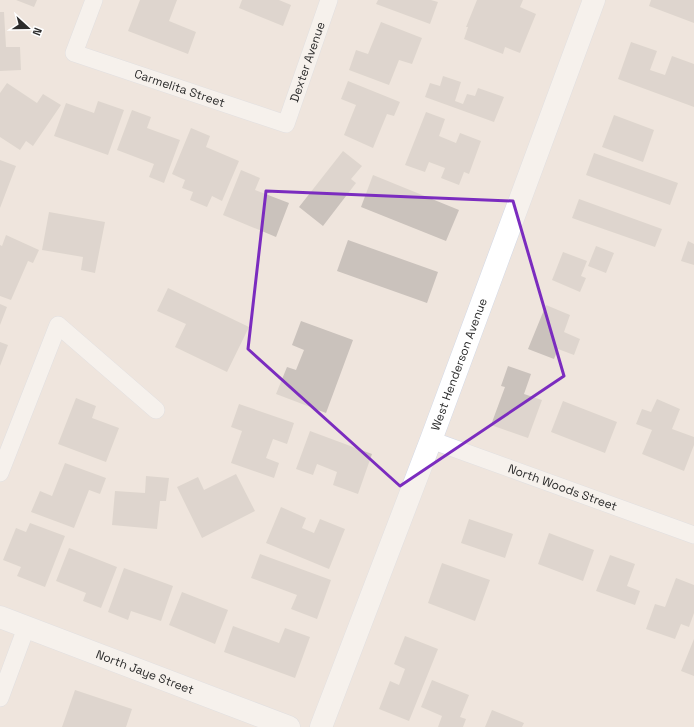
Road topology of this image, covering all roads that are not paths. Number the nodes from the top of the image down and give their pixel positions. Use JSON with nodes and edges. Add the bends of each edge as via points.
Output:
{"nodes":[{"id":1,"x":94,"y":0,"type":"edge"},
{"id":2,"x":329,"y":0,"type":"edge"},
{"id":3,"x":594,"y":0,"type":"edge"},
{"id":4,"x":286,"y":124,"type":"joint"},
{"id":5,"x":156,"y":410,"type":"dead end"},
{"id":6,"x":431,"y":440,"type":"junction"},
{"id":7,"x":0,"y":473,"type":"edge"},
{"id":8,"x":694,"y":535,"type":"edge"},
{"id":9,"x":0,"y":617,"type":"edge"},
{"id":10,"x":26,"y":628,"type":"junction"},
{"id":11,"x":0,"y":698,"type":"edge"},
{"id":12,"x":289,"y":727,"type":"edge"},
{"id":13,"x":321,"y":727,"type":"edge"}],
"edges":[{"from":1,"to":4,"type":"street","name":"Carmelita Street","via":[[74,52]]},
{"from":2,"to":4,"type":"street","name":"Dexter Avenue"},
{"from":3,"to":6,"type":"main road","name":"West Henderson Avenue"},
{"from":5,"to":7,"type":"street","via":[[58,325]]},
{"from":6,"to":8,"type":"street","name":"North Woods Street"},
{"from":6,"to":13,"type":"main road","name":"West Henderson Avenue"},
{"from":9,"to":10,"type":"main road","name":"North Jaye Street"},
{"from":10,"to":11,"type":"street"},
{"from":10,"to":12,"type":"main road","name":"North Jaye Street"}]}
